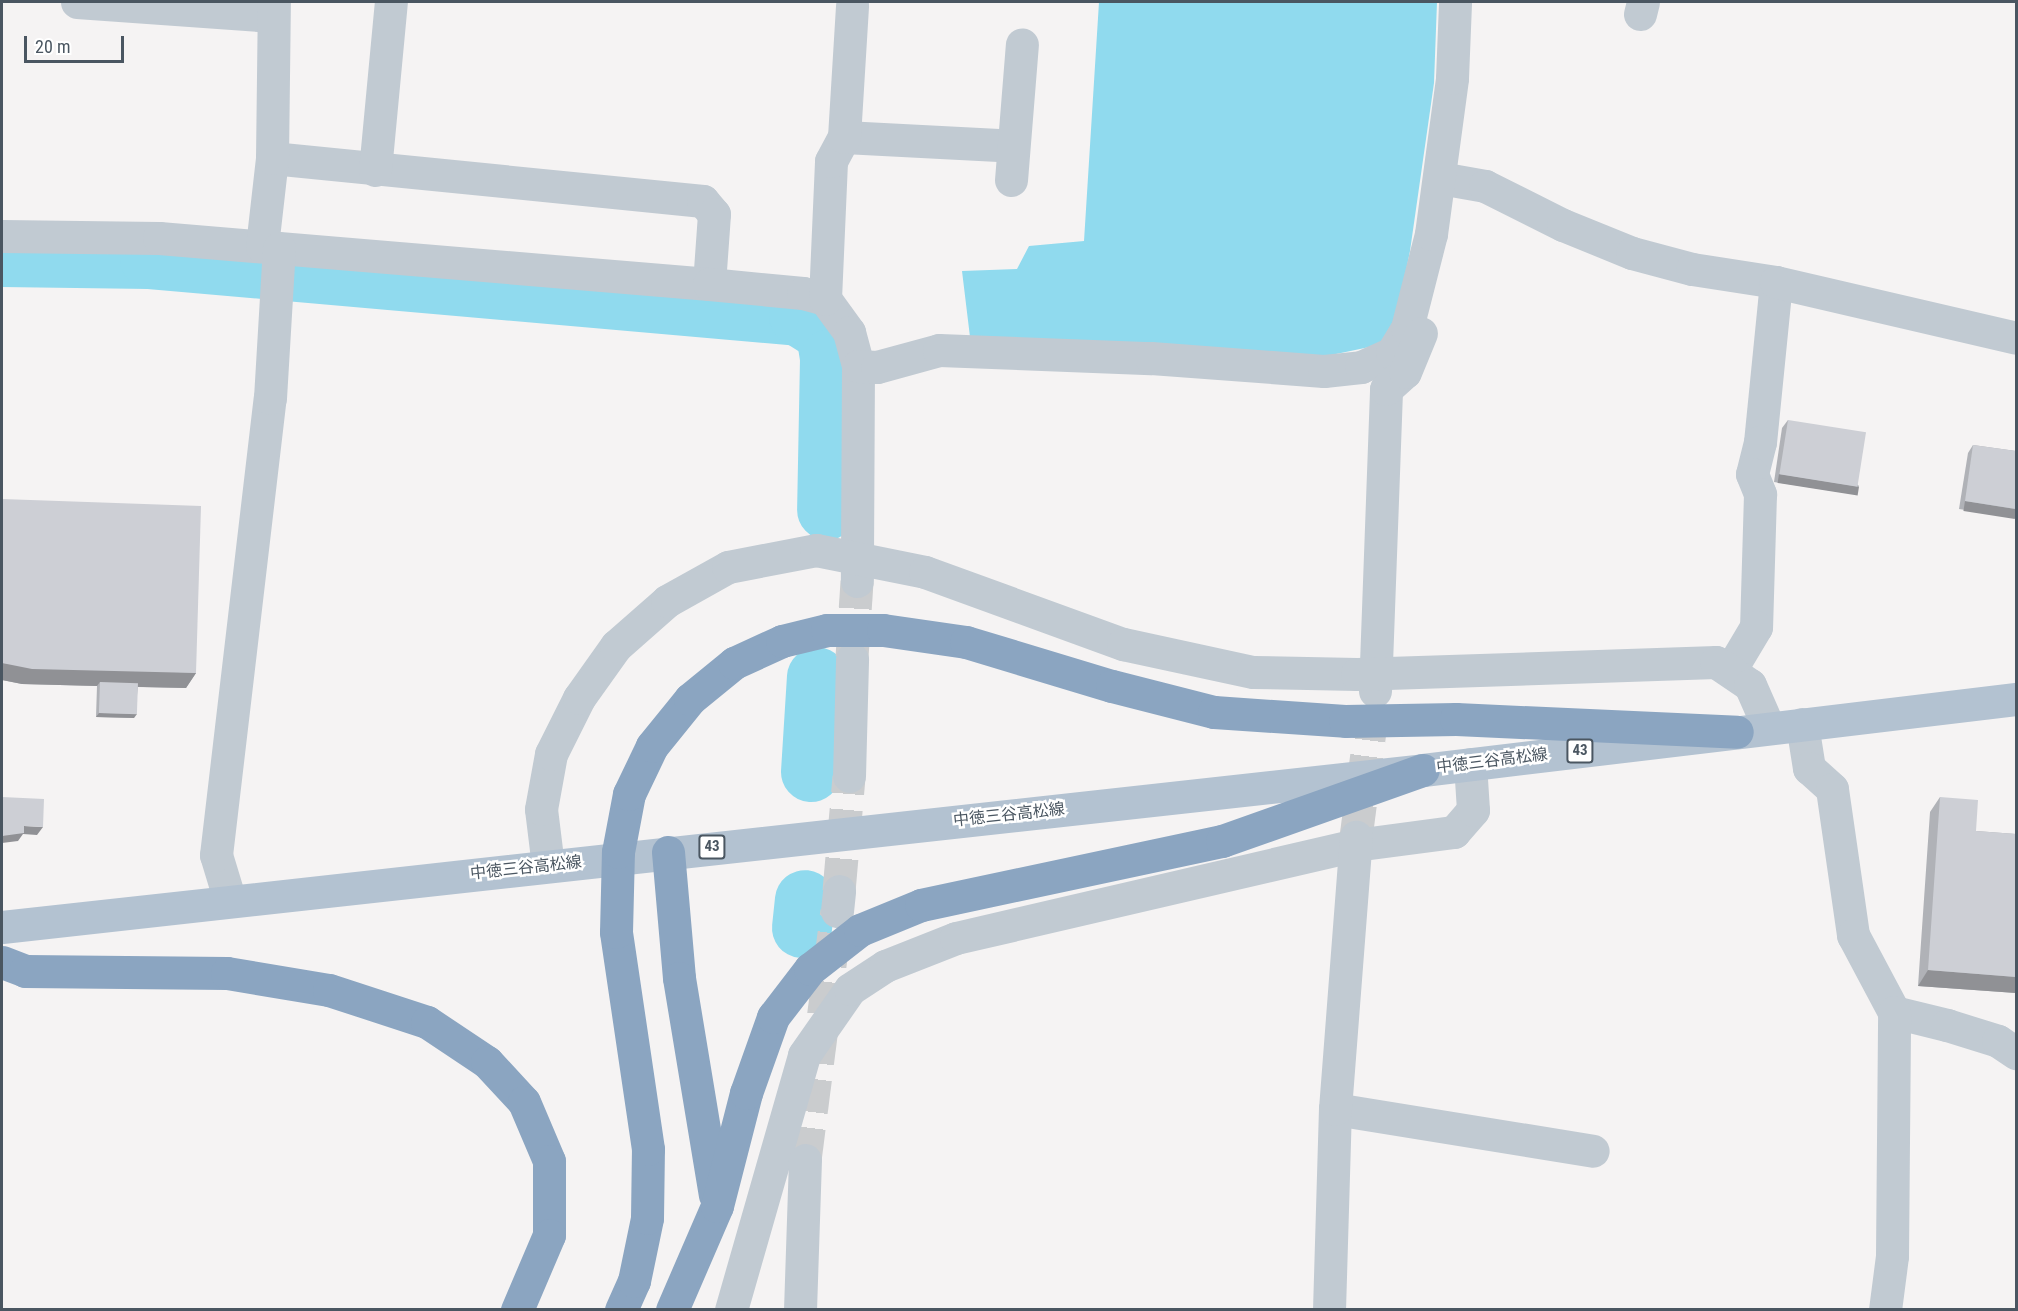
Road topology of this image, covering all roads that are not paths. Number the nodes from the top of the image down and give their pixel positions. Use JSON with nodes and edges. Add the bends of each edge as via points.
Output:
{"nodes":[{"id":1,"x":77,"y":2,"type":"edge"},
{"id":2,"x":391,"y":2,"type":"edge"},
{"id":3,"x":1455,"y":2,"type":"edge"},
{"id":4,"x":852,"y":5,"type":"dead end"},
{"id":5,"x":274,"y":9,"type":"edge"},
{"id":6,"x":1022,"y":44,"type":"dead end"},
{"id":7,"x":844,"y":137,"type":"junction"},
{"id":8,"x":1013,"y":146,"type":"junction"},
{"id":9,"x":272,"y":159,"type":"junction"},
{"id":10,"x":375,"y":170,"type":"junction"},
{"id":11,"x":1440,"y":178,"type":"junction"},
{"id":12,"x":1011,"y":180,"type":"dead end"},
{"id":13,"x":1431,"y":234,"type":"junction"},
{"id":14,"x":2,"y":236,"type":"edge"},
{"id":15,"x":273,"y":259,"type":"junction"},
{"id":16,"x":1776,"y":282,"type":"junction"},
{"id":17,"x":709,"y":284,"type":"junction"},
{"id":18,"x":825,"y":299,"type":"junction"},
{"id":19,"x":2016,"y":338,"type":"edge"},
{"id":20,"x":858,"y":366,"type":"junction"},
{"id":21,"x":857,"y":568,"type":"junction"},
{"id":22,"x":852,"y":659,"type":"tunnel mouth"},
{"id":23,"x":1731,"y":669,"type":"junction"},
{"id":24,"x":1376,"y":682,"type":"junction"},
{"id":25,"x":2016,"y":699,"type":"edge"},
{"id":26,"x":1802,"y":724,"type":"junction"},
{"id":27,"x":1769,"y":728,"type":"junction"},
{"id":28,"x":1737,"y":732,"type":"junction"},
{"id":29,"x":1470,"y":764,"type":"junction"},
{"id":30,"x":1423,"y":770,"type":"junction"},
{"id":31,"x":849,"y":776,"type":"tunnel mouth"},
{"id":32,"x":1355,"y":841,"type":"junction"},
{"id":33,"x":668,"y":852,"type":"junction"},
{"id":34,"x":548,"y":866,"type":"junction"},
{"id":35,"x":230,"y":901,"type":"junction"},
{"id":36,"x":2,"y":927,"type":"edge"},
{"id":37,"x":2,"y":962,"type":"edge"},
{"id":38,"x":1894,"y":1012,"type":"junction"},
{"id":39,"x":2016,"y":1053,"type":"edge"},
{"id":40,"x":1335,"y":1109,"type":"junction"},
{"id":41,"x":1593,"y":1151,"type":"dead end"},
{"id":42,"x":805,"y":1160,"type":"tunnel mouth"},
{"id":43,"x":717,"y":1206,"type":"junction"},
{"id":44,"x":517,"y":1310,"type":"edge"},
{"id":45,"x":621,"y":1310,"type":"edge"},
{"id":46,"x":672,"y":1310,"type":"edge"},
{"id":47,"x":731,"y":1310,"type":"edge"},
{"id":48,"x":800,"y":1310,"type":"edge"},
{"id":49,"x":1329,"y":1310,"type":"edge"},
{"id":50,"x":1885,"y":1310,"type":"edge"}],
"edges":[{"from":1,"to":5,"type":"street"},
{"from":2,"to":10,"type":"street"},
{"from":3,"to":11,"type":"street"},
{"from":4,"to":7,"type":"street"},
{"from":5,"to":9,"type":"street"},
{"from":6,"to":8,"type":"street"},
{"from":7,"to":8,"type":"street"},
{"from":7,"to":18,"type":"street","via":[[831,161]]},
{"from":8,"to":12,"type":"street"},
{"from":9,"to":10,"type":"street"},
{"from":9,"to":15,"type":"street"},
{"from":10,"to":17,"type":"street","via":[[703,201],[714,214]]},
{"from":11,"to":13,"type":"street"},
{"from":11,"to":16,"type":"street","via":[[1485,186],[1563,225],[1632,253],[1692,269]]},
{"from":13,"to":20,"type":"street","via":[[1407,328],[1392,353],[1361,367],[1324,371],[1151,358],[939,350],[877,367]]},
{"from":13,"to":24,"type":"street","via":[[1433,283],[1429,313],[1405,372],[1386,389]]},
{"from":14,"to":15,"type":"street","via":[[159,238]]},
{"from":15,"to":17,"type":"street"},
{"from":15,"to":35,"type":"street","via":[[270,398],[216,855]]},
{"from":16,"to":19,"type":"street"},
{"from":16,"to":23,"type":"street","via":[[1760,442],[1752,474],[1760,494],[1756,627]]},
{"from":17,"to":18,"type":"street","via":[[803,293]]},
{"from":18,"to":20,"type":"street","via":[[849,332]]},
{"from":20,"to":21,"type":"street"},
{"from":21,"to":24,"type":"street","via":[[925,572],[1123,644],[1253,672]]},
{"from":21,"to":34,"type":"street","via":[[816,550],[728,567],[667,601],[616,646],[579,698],[551,754],[541,809]]},
{"from":22,"to":31,"type":"street"},
{"from":23,"to":24,"type":"street","via":[[1716,662],[1685,662]]},
{"from":23,"to":27,"type":"street","via":[[1750,685]]},
{"from":25,"to":26,"type":"main road","name":"中徳三谷高松線","number":"43"},
{"from":26,"to":27,"type":"main road","name":"中徳三谷高松線","number":"43"},
{"from":26,"to":38,"type":"street","via":[[1809,768],[1832,789],[1853,935]]},
{"from":27,"to":28,"type":"main road","name":"中徳三谷高松線","number":"43"},
{"from":28,"to":29,"type":"main road","name":"中徳三谷高松線","number":"43"},
{"from":28,"to":45,"type":"highway","via":[[1456,719],[1345,721],[1214,712],[966,642],[883,630],[827,630],[782,641],[734,663],[690,699],[652,746],[629,794],[618,852],[616,932],[648,1149],[647,1218],[634,1281]]},
{"from":29,"to":30,"type":"main road","name":"中徳三谷高松線","number":"43"},
{"from":29,"to":32,"type":"street","via":[[1473,810],[1454,832]]},
{"from":30,"to":33,"type":"main road","name":"中徳三谷高松線","number":"43"},
{"from":30,"to":43,"type":"highway","via":[[1222,841],[921,904],[860,930],[810,969],[773,1017],[746,1093]]},
{"from":32,"to":40,"type":"street"},
{"from":32,"to":47,"type":"street","via":[[956,938],[885,966],[850,989],[804,1055]]},
{"from":33,"to":34,"type":"main road","name":"中徳三谷高松線","number":"43"},
{"from":33,"to":43,"type":"highway","via":[[679,978]]},
{"from":34,"to":35,"type":"main road","name":"中徳三谷高松線","number":"43"},
{"from":35,"to":36,"type":"main road","name":"中徳三谷高松線","number":"43"},
{"from":37,"to":44,"type":"highway","via":[[25,971],[227,973],[306,986],[427,1022],[487,1062],[524,1102],[549,1161],[549,1235]]},
{"from":38,"to":39,"type":"street","via":[[1978,1035]]},
{"from":38,"to":50,"type":"street","via":[[1892,1256]]},
{"from":40,"to":41,"type":"street"},
{"from":40,"to":49,"type":"street"},
{"from":42,"to":48,"type":"street"},
{"from":43,"to":46,"type":"highway"}]}
